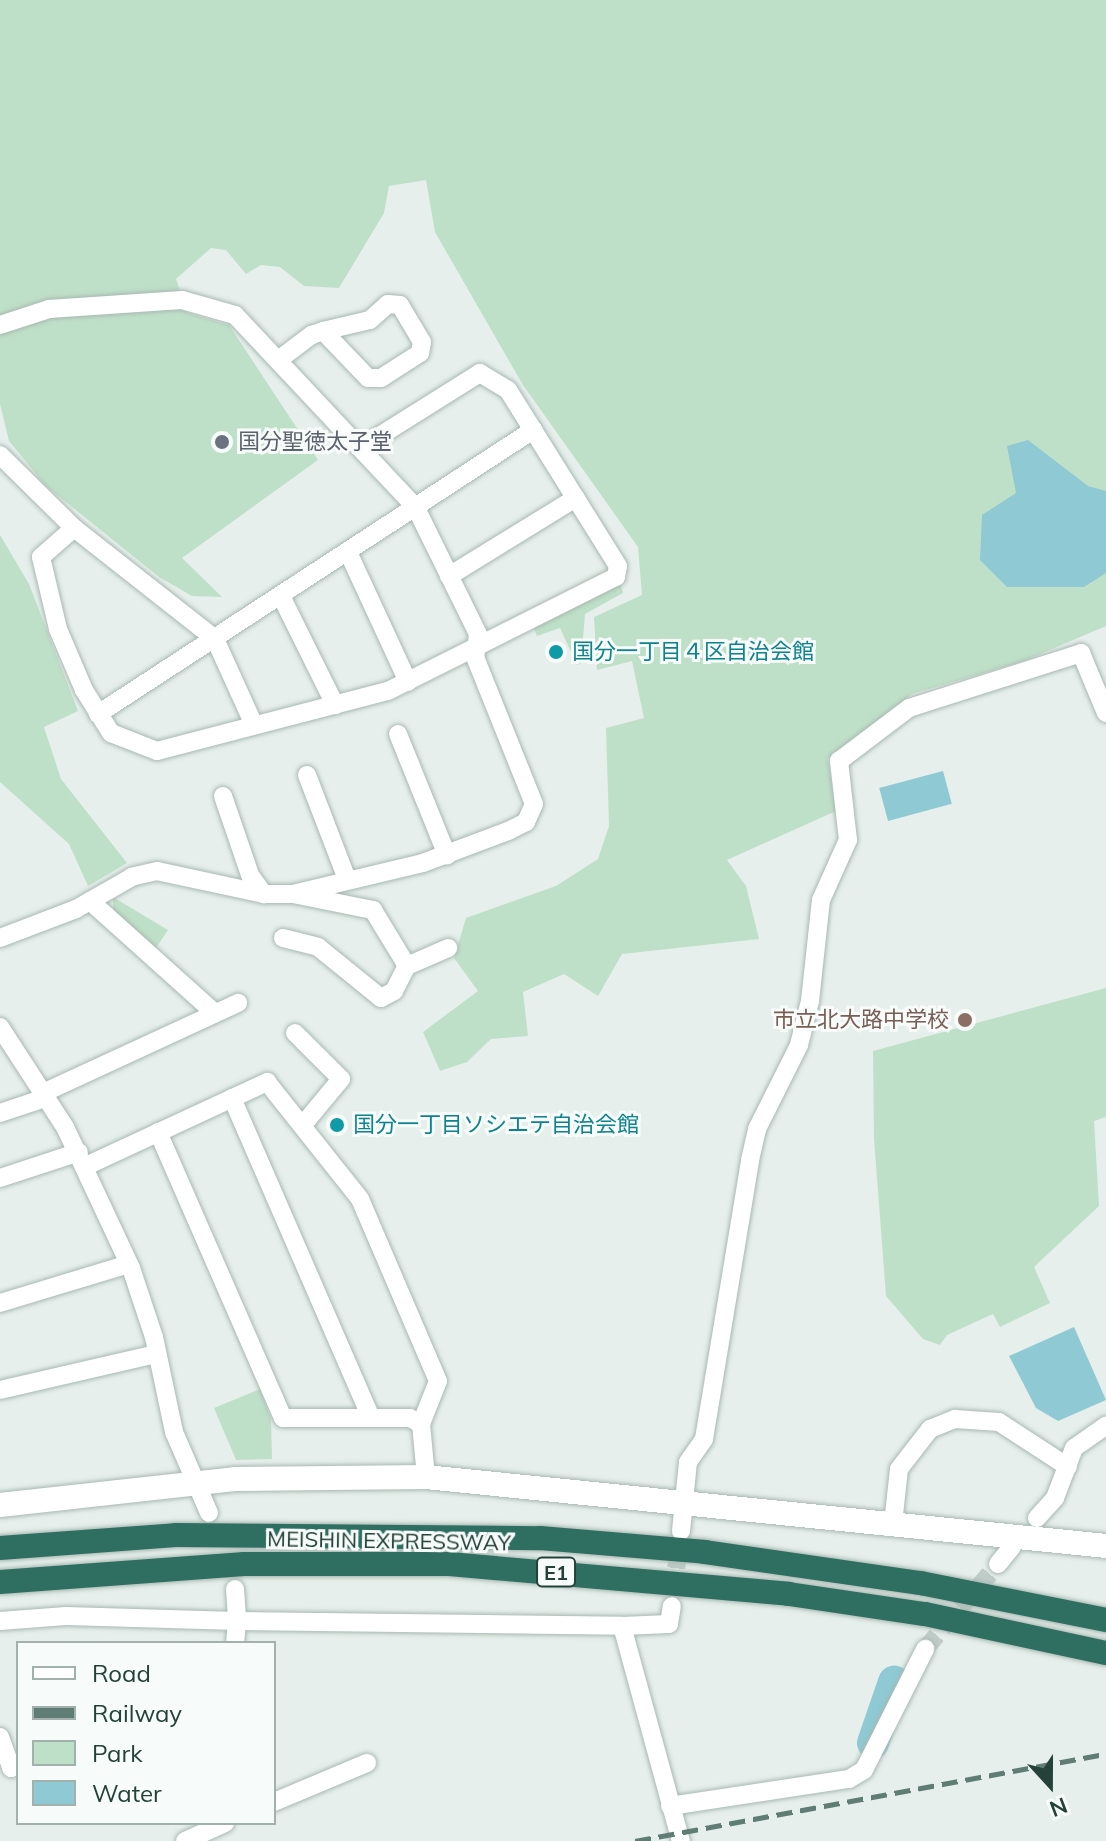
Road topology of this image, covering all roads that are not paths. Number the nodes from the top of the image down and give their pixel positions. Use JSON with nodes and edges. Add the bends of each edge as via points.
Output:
{"nodes":[{"id":1,"x":0,"y":325,"type":"edge"},
{"id":2,"x":323,"y":331,"type":"junction"},
{"id":3,"x":281,"y":358,"type":"junction"},
{"id":4,"x":533,"y":430,"type":"junction"},
{"id":5,"x":362,"y":447,"type":"junction"},
{"id":6,"x":0,"y":455,"type":"edge"},
{"id":7,"x":576,"y":498,"type":"junction"},
{"id":8,"x":416,"y":508,"type":"junction"},
{"id":9,"x":74,"y":528,"type":"junction"},
{"id":10,"x":348,"y":552,"type":"junction"},
{"id":11,"x":449,"y":576,"type":"junction"},
{"id":12,"x":281,"y":596,"type":"junction"},
{"id":13,"x":215,"y":639,"type":"junction"},
{"id":14,"x":476,"y":648,"type":"junction"},
{"id":15,"x":408,"y":682,"type":"junction"},
{"id":16,"x":335,"y":705,"type":"junction"},
{"id":17,"x":1106,"y":713,"type":"edge"},
{"id":18,"x":98,"y":714,"type":"junction"},
{"id":19,"x":254,"y":725,"type":"junction"},
{"id":20,"x":398,"y":734,"type":"dead end"},
{"id":21,"x":307,"y":775,"type":"dead end"},
{"id":22,"x":223,"y":796,"type":"dead end"},
{"id":23,"x":447,"y":855,"type":"junction"},
{"id":24,"x":347,"y":879,"type":"junction"},
{"id":25,"x":264,"y":894,"type":"junction"},
{"id":26,"x":293,"y":894,"type":"junction"},
{"id":27,"x":90,"y":901,"type":"junction"},
{"id":28,"x":0,"y":938,"type":"edge"},
{"id":29,"x":283,"y":938,"type":"dead end"},
{"id":30,"x":448,"y":948,"type":"dead end"},
{"id":31,"x":407,"y":966,"type":"junction"},
{"id":32,"x":238,"y":1003,"type":"dead end"},
{"id":33,"x":215,"y":1013,"type":"junction"},
{"id":34,"x":0,"y":1027,"type":"edge"},
{"id":35,"x":295,"y":1033,"type":"dead end"},
{"id":36,"x":44,"y":1096,"type":"junction"},
{"id":37,"x":232,"y":1098,"type":"junction"},
{"id":38,"x":0,"y":1113,"type":"edge"},
{"id":39,"x":302,"y":1126,"type":"junction"},
{"id":40,"x":158,"y":1132,"type":"junction"},
{"id":41,"x":82,"y":1159,"type":"junction"},
{"id":42,"x":0,"y":1178,"type":"edge"},
{"id":43,"x":129,"y":1264,"type":"junction"},
{"id":44,"x":0,"y":1303,"type":"edge"},
{"id":45,"x":156,"y":1354,"type":"junction"},
{"id":46,"x":0,"y":1390,"type":"edge"},
{"id":47,"x":371,"y":1418,"type":"junction"},
{"id":48,"x":421,"y":1424,"type":"junction"},
{"id":49,"x":1106,"y":1426,"type":"edge"},
{"id":50,"x":1068,"y":1467,"type":"junction"},
{"id":51,"x":426,"y":1477,"type":"junction"},
{"id":52,"x":195,"y":1484,"type":"junction"},
{"id":53,"x":685,"y":1501,"type":"junction"},
{"id":54,"x":0,"y":1505,"type":"edge"},
{"id":55,"x":209,"y":1513,"type":"dead end"},
{"id":56,"x":1037,"y":1518,"type":"dead end"},
{"id":57,"x":893,"y":1524,"type":"junction"},
{"id":58,"x":681,"y":1531,"type":"tunnel mouth"},
{"id":59,"x":1106,"y":1546,"type":"edge"},
{"id":60,"x":1012,"y":1547,"type":"dead end"},
{"id":61,"x":0,"y":1548,"type":"edge"},
{"id":62,"x":998,"y":1564,"type":"tunnel mouth"},
{"id":63,"x":0,"y":1582,"type":"edge"},
{"id":64,"x":235,"y":1589,"type":"dead end"},
{"id":65,"x":672,"y":1606,"type":"dead end"},
{"id":66,"x":1106,"y":1620,"type":"edge"},
{"id":67,"x":0,"y":1621,"type":"edge"},
{"id":68,"x":237,"y":1621,"type":"junction"},
{"id":69,"x":622,"y":1626,"type":"junction"},
{"id":70,"x":235,"y":1641,"type":"edge"},
{"id":71,"x":925,"y":1649,"type":"tunnel mouth"},
{"id":72,"x":1106,"y":1653,"type":"edge"},
{"id":73,"x":0,"y":1737,"type":"edge"},
{"id":74,"x":367,"y":1763,"type":"dead end"},
{"id":75,"x":16,"y":1766,"type":"edge"},
{"id":76,"x":276,"y":1801,"type":"edge"},
{"id":77,"x":670,"y":1806,"type":"junction"},
{"id":78,"x":219,"y":1825,"type":"edge"},
{"id":79,"x":194,"y":1833,"type":"edge"},
{"id":80,"x":681,"y":1841,"type":"edge"}],
"edges":[{"from":1,"to":3,"type":"street","via":[[49,309],[182,300],[235,315]]},
{"from":2,"to":2,"type":"street","via":[[370,320],[388,304],[400,305],[422,342],[420,353],[381,378],[368,378]]},
{"from":2,"to":3,"type":"street"},
{"from":3,"to":5,"type":"street"},
{"from":4,"to":5,"type":"street","via":[[508,390],[480,373]]},
{"from":4,"to":7,"type":"street"},
{"from":4,"to":8,"type":"street"},
{"from":5,"to":8,"type":"street"},
{"from":6,"to":9,"type":"street"},
{"from":7,"to":11,"type":"street"},
{"from":7,"to":14,"type":"street","via":[[618,566],[616,577]]},
{"from":8,"to":10,"type":"street"},
{"from":8,"to":11,"type":"street"},
{"from":9,"to":13,"type":"street"},
{"from":9,"to":18,"type":"street","via":[[41,557],[42,575],[58,629]]},
{"from":10,"to":12,"type":"street"},
{"from":10,"to":15,"type":"street"},
{"from":11,"to":14,"type":"street","via":[[478,634]]},
{"from":12,"to":13,"type":"street"},
{"from":12,"to":16,"type":"street"},
{"from":13,"to":18,"type":"street"},
{"from":13,"to":19,"type":"street"},
{"from":14,"to":15,"type":"street"},
{"from":14,"to":23,"type":"street","via":[[475,657],[534,804],[526,822]]},
{"from":15,"to":16,"type":"street"},
{"from":16,"to":19,"type":"street"},
{"from":17,"to":53,"type":"street","via":[[1081,653],[909,708],[839,761],[848,840],[821,900],[810,1001],[799,1045],[757,1129],[704,1439],[688,1462]]},
{"from":18,"to":19,"type":"street","via":[[111,733],[157,751]]},
{"from":20,"to":23,"type":"street"},
{"from":21,"to":24,"type":"street"},
{"from":22,"to":25,"type":"street","via":[[250,875]]},
{"from":23,"to":24,"type":"street"},
{"from":24,"to":26,"type":"street"},
{"from":25,"to":26,"type":"street"},
{"from":25,"to":27,"type":"street","via":[[157,871],[132,877]]},
{"from":26,"to":31,"type":"street","via":[[373,910]]},
{"from":27,"to":28,"type":"street"},
{"from":27,"to":33,"type":"street"},
{"from":29,"to":31,"type":"street","via":[[318,947],[381,998],[394,991]]},
{"from":30,"to":31,"type":"street"},
{"from":32,"to":33,"type":"street"},
{"from":33,"to":36,"type":"street"},
{"from":34,"to":36,"type":"street"},
{"from":35,"to":39,"type":"street","via":[[341,1079]]},
{"from":36,"to":38,"type":"street"},
{"from":36,"to":41,"type":"street"},
{"from":37,"to":39,"type":"street","via":[[267,1082]]},
{"from":37,"to":40,"type":"street"},
{"from":37,"to":47,"type":"street"},
{"from":39,"to":48,"type":"street","via":[[360,1199],[438,1381]]},
{"from":40,"to":41,"type":"street"},
{"from":40,"to":47,"type":"street","via":[[283,1418]]},
{"from":41,"to":42,"type":"street"},
{"from":41,"to":43,"type":"street"},
{"from":43,"to":44,"type":"street"},
{"from":43,"to":45,"type":"street"},
{"from":45,"to":46,"type":"street"},
{"from":45,"to":52,"type":"street","via":[[174,1432]]},
{"from":47,"to":48,"type":"street","via":[[410,1418]]},
{"from":48,"to":51,"type":"street"},
{"from":49,"to":50,"type":"street","via":[[1074,1448]]},
{"from":50,"to":56,"type":"street","via":[[1055,1498]]},
{"from":50,"to":57,"type":"street","via":[[999,1422],[955,1419],[930,1429],[899,1469]]},
{"from":51,"to":52,"type":"street","via":[[308,1476]]},
{"from":51,"to":53,"type":"street"},
{"from":52,"to":54,"type":"street"},
{"from":52,"to":55,"type":"street"},
{"from":53,"to":57,"type":"street"},
{"from":53,"to":58,"type":"street"},
{"from":57,"to":59,"type":"street"},
{"from":60,"to":62,"type":"street"},
{"from":61,"to":66,"type":"highway","name":"MEISHIN EXPRESSWAY","number":"E1","via":[[176,1535],[540,1538],[705,1552],[921,1583]]},
{"from":63,"to":72,"type":"highway","name":"MEISHIN EXPRESSWAY","number":"E1","via":[[244,1564],[449,1564],[789,1594],[925,1614]]},
{"from":64,"to":68,"type":"street"},
{"from":65,"to":69,"type":"street","via":[[669,1624]]},
{"from":67,"to":68,"type":"street","via":[[66,1616]]},
{"from":68,"to":69,"type":"street"},
{"from":68,"to":70,"type":"street"},
{"from":69,"to":77,"type":"street","via":[[647,1702]]},
{"from":71,"to":77,"type":"street","via":[[864,1770],[849,1779]]},
{"from":73,"to":75,"type":"street","via":[[11,1768]]},
{"from":74,"to":76,"type":"street"},
{"from":77,"to":80,"type":"street"},
{"from":78,"to":79,"type":"street"}]}
